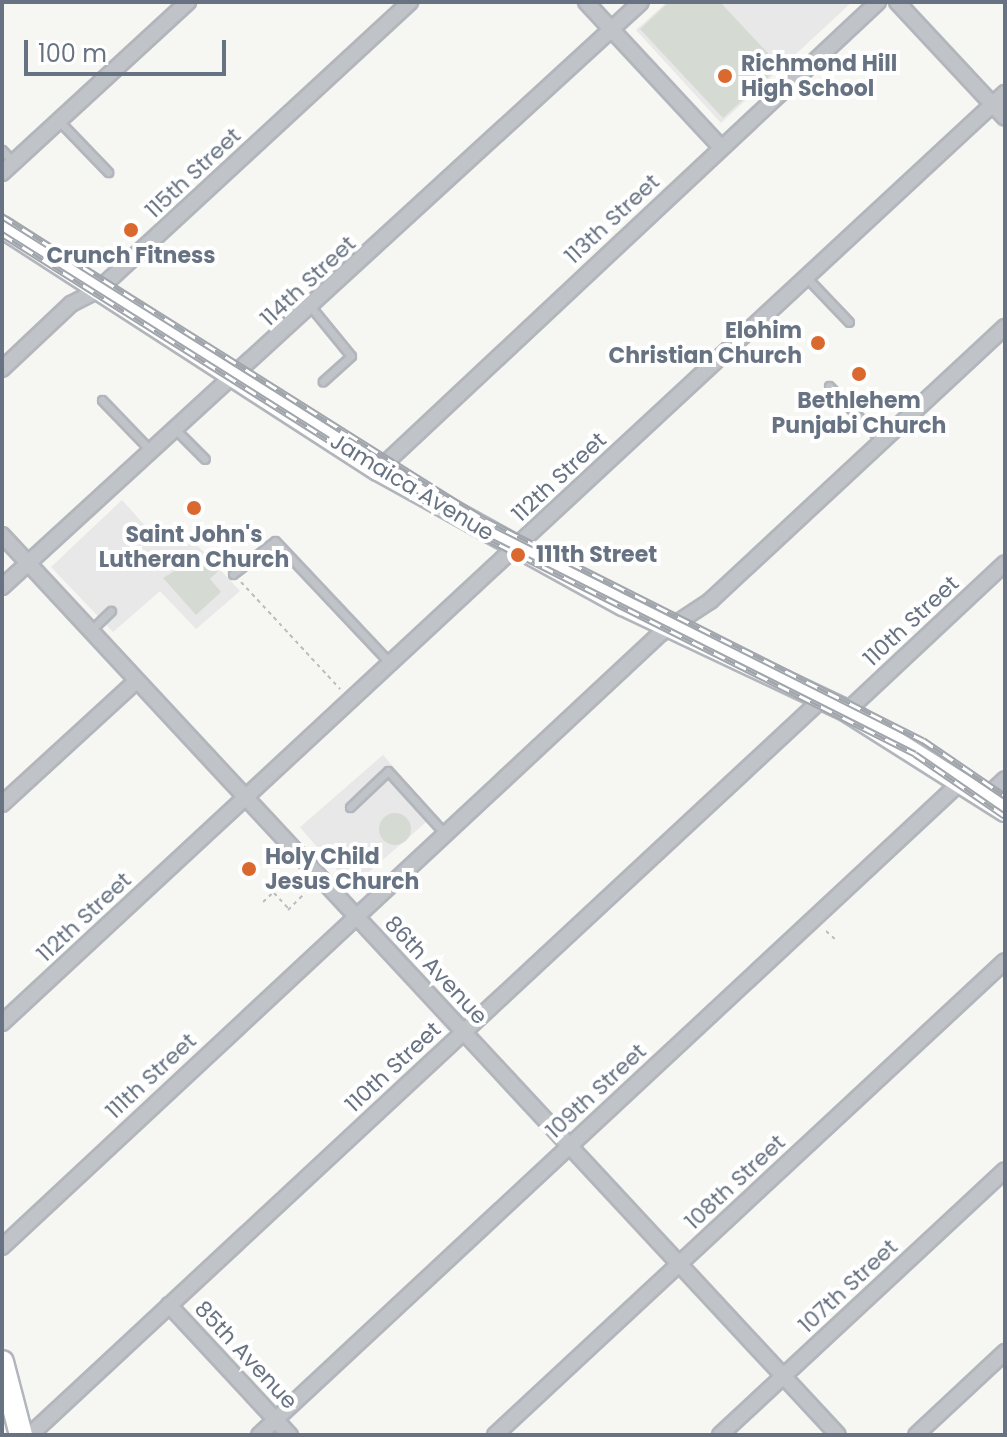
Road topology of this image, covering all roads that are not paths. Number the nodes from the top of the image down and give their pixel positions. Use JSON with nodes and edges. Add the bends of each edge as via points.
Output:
{"nodes":[{"id":1,"x":188,"y":2,"type":"edge"},
{"id":2,"x":410,"y":2,"type":"edge"},
{"id":3,"x":586,"y":2,"type":"edge"},
{"id":4,"x":641,"y":2,"type":"edge"},
{"id":5,"x":878,"y":2,"type":"edge"},
{"id":6,"x":897,"y":2,"type":"edge"},
{"id":7,"x":611,"y":30,"type":"junction"},
{"id":8,"x":1005,"y":93,"type":"edge"},
{"id":9,"x":992,"y":105,"type":"junction"},
{"id":10,"x":1005,"y":118,"type":"edge"},
{"id":11,"x":59,"y":121,"type":"junction"},
{"id":12,"x":720,"y":146,"type":"junction"},
{"id":13,"x":2,"y":150,"type":"edge"},
{"id":14,"x":14,"y":163,"type":"junction"},
{"id":15,"x":108,"y":172,"type":"dead end"},
{"id":16,"x":2,"y":173,"type":"edge"},
{"id":17,"x":2,"y":227,"type":"edge"},
{"id":18,"x":806,"y":277,"type":"junction"},
{"id":19,"x":97,"y":291,"type":"junction"},
{"id":20,"x":311,"y":307,"type":"junction"},
{"id":21,"x":849,"y":322,"type":"dead end"},
{"id":22,"x":1005,"y":327,"type":"edge"},
{"id":23,"x":2,"y":369,"type":"edge"},
{"id":24,"x":234,"y":375,"type":"junction"},
{"id":25,"x":323,"y":381,"type":"dead end"},
{"id":26,"x":829,"y":386,"type":"dead end"},
{"id":27,"x":102,"y":400,"type":"dead end"},
{"id":28,"x":175,"y":429,"type":"junction"},
{"id":29,"x":882,"y":441,"type":"junction"},
{"id":30,"x":151,"y":451,"type":"junction"},
{"id":31,"x":205,"y":459,"type":"dead end"},
{"id":32,"x":378,"y":470,"type":"junction"},
{"id":33,"x":2,"y":535,"type":"edge"},
{"id":34,"x":514,"y":548,"type":"junction"},
{"id":35,"x":28,"y":563,"type":"junction"},
{"id":36,"x":1005,"y":563,"type":"edge"},
{"id":37,"x":233,"y":574,"type":"road end"},
{"id":38,"x":2,"y":587,"type":"edge"},
{"id":39,"x":111,"y":611,"type":"dead end"},
{"id":40,"x":674,"y":630,"type":"junction"},
{"id":41,"x":90,"y":631,"type":"junction"},
{"id":42,"x":390,"y":663,"type":"junction"},
{"id":43,"x":136,"y":681,"type":"junction"},
{"id":44,"x":822,"y":699,"type":"junction"},
{"id":45,"x":847,"y":711,"type":"junction"},
{"id":46,"x":1005,"y":779,"type":"edge"},
{"id":47,"x":963,"y":780,"type":"junction"},
{"id":48,"x":988,"y":795,"type":"junction"},
{"id":49,"x":245,"y":797,"type":"junction"},
{"id":50,"x":2,"y":804,"type":"edge"},
{"id":51,"x":350,"y":807,"type":"dead end"},
{"id":52,"x":1005,"y":811,"type":"edge"},
{"id":53,"x":446,"y":835,"type":"junction"},
{"id":54,"x":354,"y":915,"type":"junction"},
{"id":55,"x":1005,"y":961,"type":"edge"},
{"id":56,"x":2,"y":1023,"type":"edge"},
{"id":57,"x":463,"y":1032,"type":"junction"},
{"id":58,"x":570,"y":1145,"type":"junction"},
{"id":59,"x":1005,"y":1170,"type":"edge"},
{"id":60,"x":2,"y":1247,"type":"edge"},
{"id":61,"x":679,"y":1263,"type":"junction"},
{"id":62,"x":169,"y":1305,"type":"junction"},
{"id":63,"x":1005,"y":1352,"type":"edge"},
{"id":64,"x":2,"y":1362,"type":"edge"},
{"id":65,"x":784,"y":1376,"type":"junction"},
{"id":66,"x":276,"y":1420,"type":"junction"},
{"id":67,"x":21,"y":1435,"type":"edge"},
{"id":68,"x":30,"y":1435,"type":"edge"},
{"id":69,"x":259,"y":1435,"type":"edge"},
{"id":70,"x":290,"y":1435,"type":"edge"},
{"id":71,"x":495,"y":1435,"type":"edge"},
{"id":72,"x":720,"y":1435,"type":"edge"},
{"id":73,"x":838,"y":1435,"type":"edge"},
{"id":74,"x":916,"y":1435,"type":"edge"}],
"edges":[{"from":1,"to":11,"type":"street"},
{"from":2,"to":19,"type":"street","name":"115th Street"},
{"from":3,"to":7,"type":"street"},
{"from":4,"to":7,"type":"street","name":"114th Street"},
{"from":5,"to":12,"type":"street","name":"113th Street"},
{"from":6,"to":9,"type":"street"},
{"from":7,"to":12,"type":"street"},
{"from":7,"to":20,"type":"street","name":"114th Street"},
{"from":8,"to":9,"type":"street","name":"112th Street"},
{"from":9,"to":10,"type":"street"},
{"from":9,"to":18,"type":"street","name":"112th Street"},
{"from":11,"to":14,"type":"street"},
{"from":11,"to":15,"type":"lane"},
{"from":12,"to":32,"type":"street","name":"113th Street"},
{"from":13,"to":14,"type":"lane"},
{"from":14,"to":16,"type":"street"},
{"from":17,"to":19,"type":"main road","name":"Jamaica Avenue"},
{"from":18,"to":21,"type":"lane"},
{"from":18,"to":34,"type":"street","name":"112th Street"},
{"from":19,"to":23,"type":"street","name":"115th Street","via":[[71,304]]},
{"from":19,"to":24,"type":"main road","name":"Jamaica Avenue"},
{"from":20,"to":24,"type":"street","name":"114th Street"},
{"from":20,"to":25,"type":"lane","via":[[351,356]]},
{"from":22,"to":29,"type":"street","name":"111th Street"},
{"from":24,"to":28,"type":"street","name":"114th Street"},
{"from":24,"to":32,"type":"main road","name":"Jamaica Avenue"},
{"from":26,"to":29,"type":"lane"},
{"from":27,"to":30,"type":"lane"},
{"from":28,"to":30,"type":"street","name":"114th Street"},
{"from":28,"to":31,"type":"lane"},
{"from":29,"to":40,"type":"street","name":"111th Street"},
{"from":30,"to":35,"type":"street","name":"114th Street"},
{"from":32,"to":34,"type":"main road","name":"Jamaica Avenue"},
{"from":33,"to":35,"type":"street","name":"86th Avenue"},
{"from":34,"to":40,"type":"main road","name":"Jamaica Avenue"},
{"from":34,"to":42,"type":"street","name":"112th Street"},
{"from":35,"to":38,"type":"street","name":"114th Street"},
{"from":35,"to":41,"type":"street","name":"86th Avenue"},
{"from":36,"to":45,"type":"street","name":"110th Street"},
{"from":37,"to":42,"type":"lane","via":[[275,541]]},
{"from":39,"to":41,"type":"lane"},
{"from":40,"to":44,"type":"main road","name":"Jamaica Avenue"},
{"from":40,"to":53,"type":"street","name":"111th Street","via":[[660,634]]},
{"from":41,"to":43,"type":"street","name":"86th Avenue"},
{"from":42,"to":49,"type":"street","name":"112th Street"},
{"from":43,"to":49,"type":"street","name":"86th Avenue"},
{"from":43,"to":50,"type":"street"},
{"from":44,"to":45,"type":"main road","name":"Jamaica Avenue"},
{"from":44,"to":57,"type":"street","name":"110th Street"},
{"from":45,"to":47,"type":"main road","name":"Jamaica Avenue"},
{"from":46,"to":48,"type":"street"},
{"from":47,"to":48,"type":"main road","name":"Jamaica Avenue"},
{"from":47,"to":58,"type":"street","name":"109th Street"},
{"from":48,"to":52,"type":"main road","name":"Jamaica Avenue"},
{"from":49,"to":54,"type":"street","name":"86th Avenue"},
{"from":49,"to":56,"type":"street","name":"112th Street"},
{"from":51,"to":53,"type":"lane","via":[[388,771]]},
{"from":53,"to":54,"type":"street","name":"111th Street"},
{"from":54,"to":57,"type":"street","name":"86th Avenue"},
{"from":54,"to":60,"type":"street","name":"111th Street"},
{"from":55,"to":61,"type":"street","name":"108th Street"},
{"from":57,"to":58,"type":"street","name":"86th Avenue"},
{"from":57,"to":62,"type":"street","name":"110th Street"},
{"from":58,"to":61,"type":"street","name":"86th Avenue"},
{"from":58,"to":66,"type":"street","name":"109th Street"},
{"from":59,"to":65,"type":"street","name":"107th Street"},
{"from":61,"to":65,"type":"street","name":"86th Avenue"},
{"from":61,"to":71,"type":"street","name":"108th Street"},
{"from":62,"to":66,"type":"street","name":"85th Avenue"},
{"from":62,"to":68,"type":"street","name":"110th Street"},
{"from":63,"to":74,"type":"street"},
{"from":64,"to":67,"type":"main road"},
{"from":65,"to":72,"type":"street","name":"107th Street"},
{"from":65,"to":73,"type":"street","name":"86th Avenue"},
{"from":66,"to":69,"type":"street","name":"109th Street"},
{"from":66,"to":70,"type":"street","name":"85th Avenue"}]}
